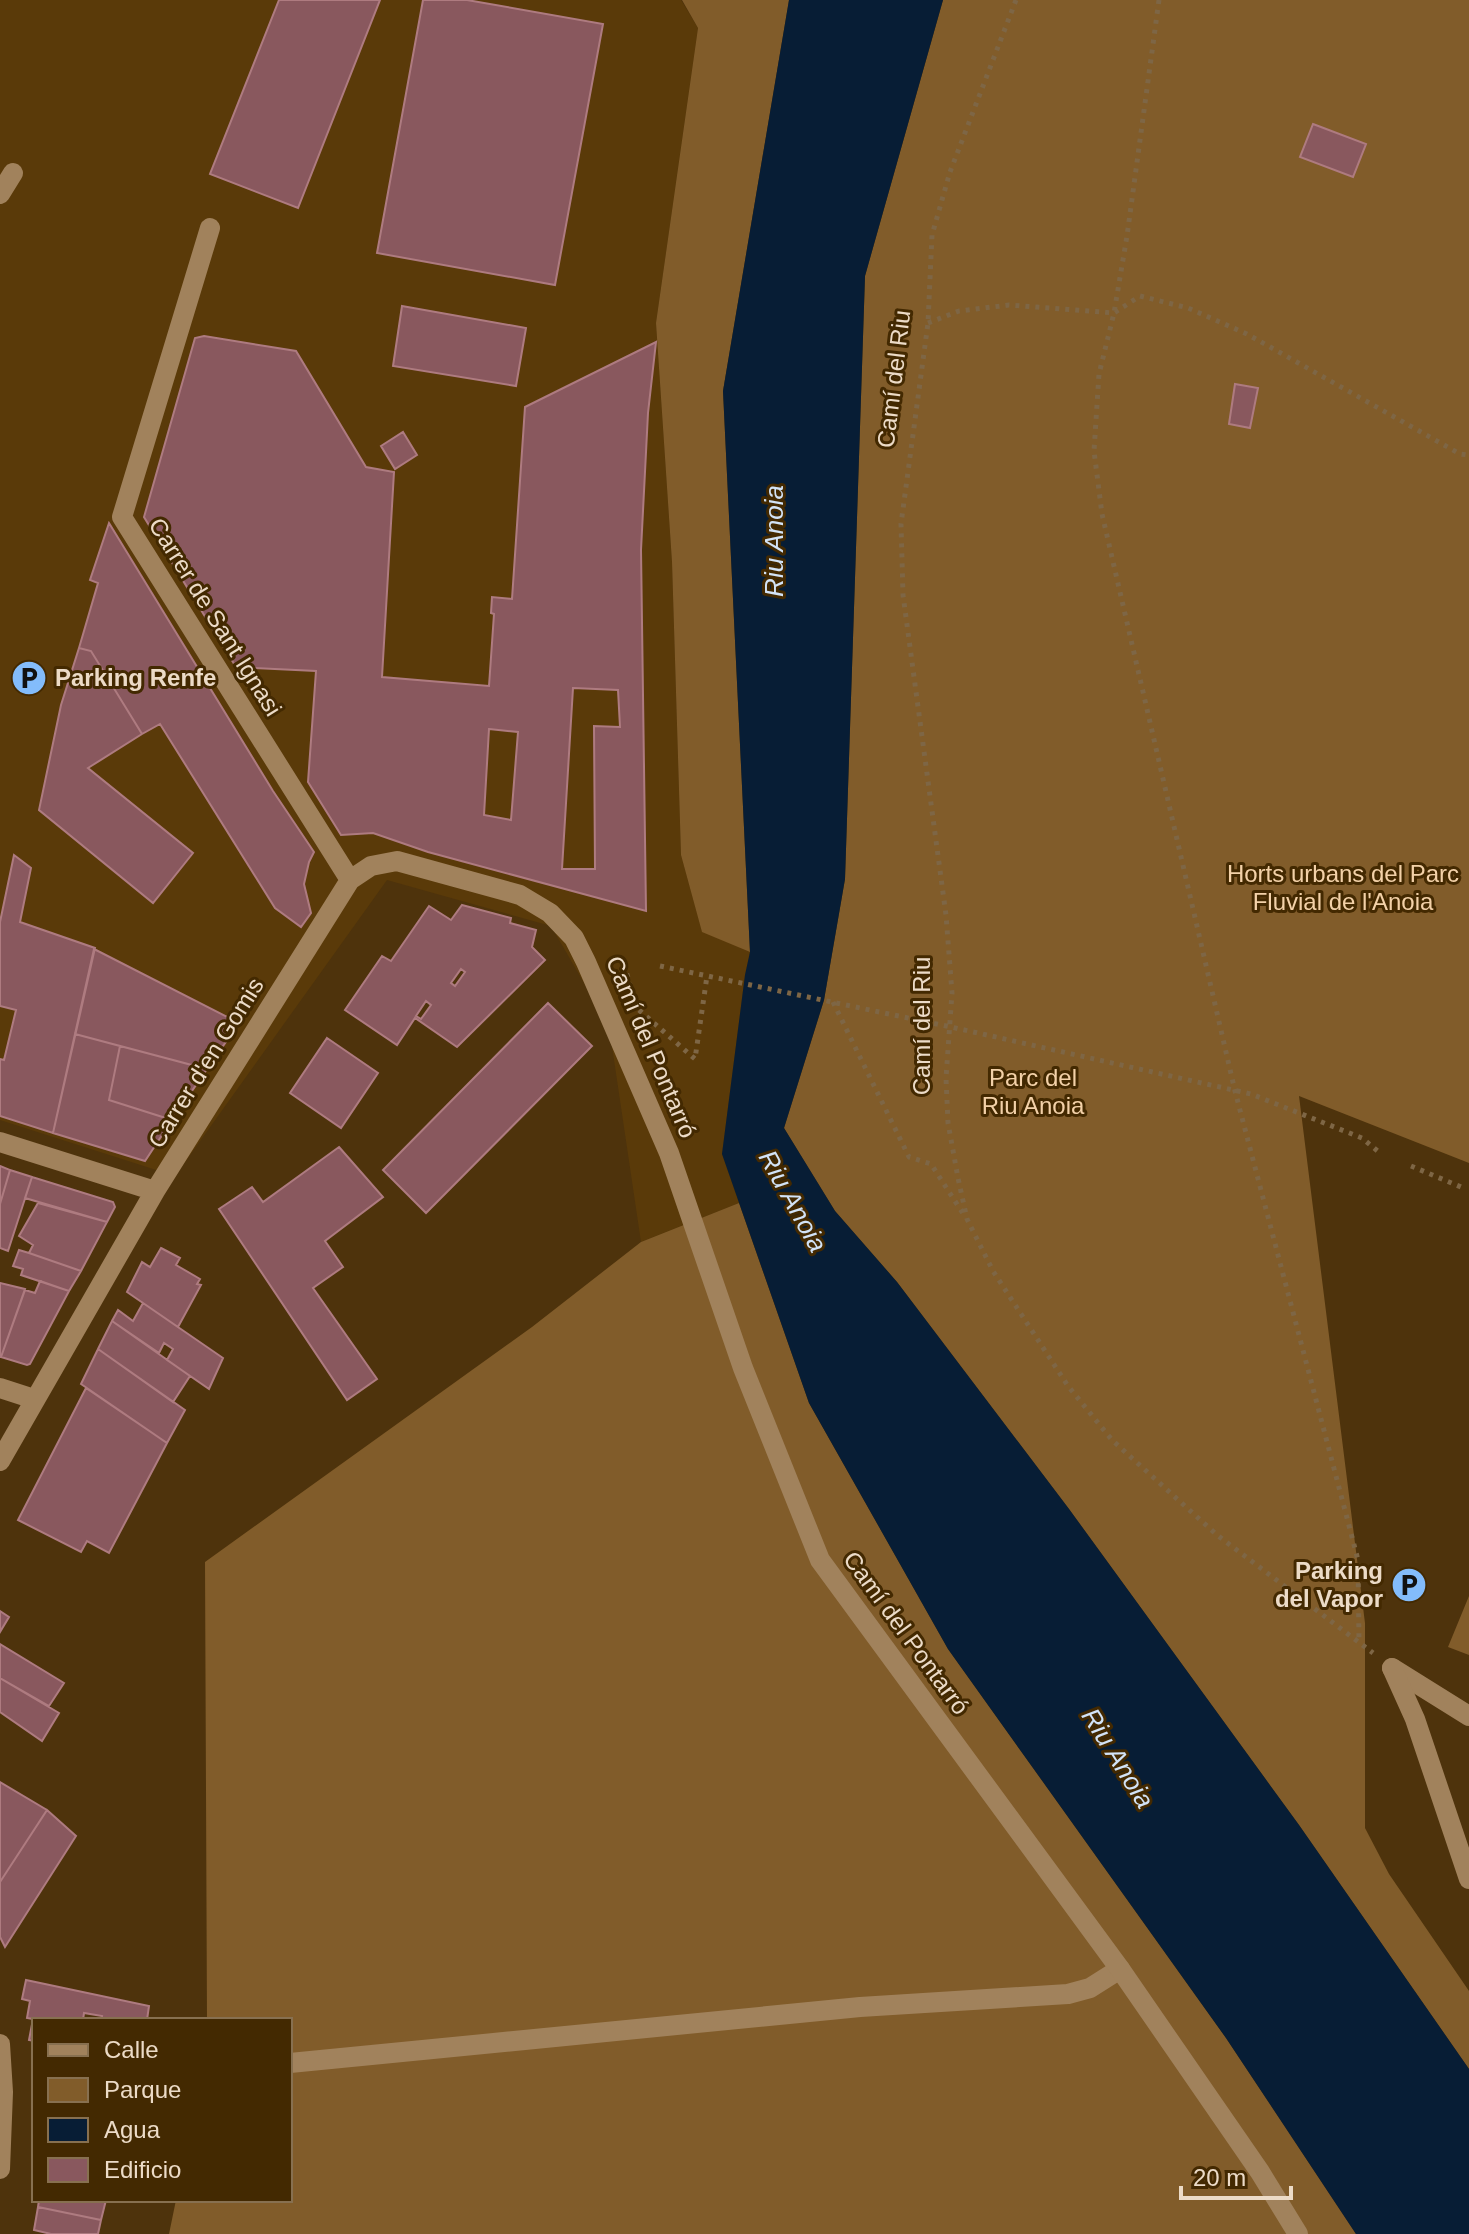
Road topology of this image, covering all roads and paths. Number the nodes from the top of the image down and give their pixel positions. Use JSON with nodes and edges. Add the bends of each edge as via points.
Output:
{"nodes":[{"id":1,"x":1016,"y":0,"type":"edge"},
{"id":2,"x":1159,"y":0,"type":"edge"},
{"id":3,"x":13,"y":173,"type":"dead end"},
{"id":4,"x":0,"y":194,"type":"edge"},
{"id":5,"x":210,"y":228,"type":"dead end"},
{"id":6,"x":1114,"y":313,"type":"junction"},
{"id":7,"x":928,"y":323,"type":"junction"},
{"id":8,"x":1469,"y":455,"type":"edge"},
{"id":9,"x":350,"y":880,"type":"junction"},
{"id":10,"x":624,"y":964,"type":"dead end"},
{"id":11,"x":660,"y":966,"type":"dead end"},
{"id":12,"x":707,"y":976,"type":"junction"},
{"id":13,"x":633,"y":994,"type":"dead end"},
{"id":14,"x":833,"y":1002,"type":"junction"},
{"id":15,"x":638,"y":1008,"type":"dead end"},
{"id":16,"x":951,"y":1027,"type":"junction"},
{"id":17,"x":1235,"y":1091,"type":"junction"},
{"id":18,"x":0,"y":1142,"type":"edge"},
{"id":19,"x":1380,"y":1153,"type":"dead end"},
{"id":20,"x":1411,"y":1166,"type":"dead end"},
{"id":21,"x":1461,"y":1187,"type":"dead end"},
{"id":22,"x":155,"y":1191,"type":"junction"},
{"id":23,"x":967,"y":1219,"type":"junction"},
{"id":24,"x":0,"y":1388,"type":"edge"},
{"id":25,"x":34,"y":1399,"type":"junction"},
{"id":26,"x":0,"y":1461,"type":"edge"},
{"id":27,"x":1359,"y":1641,"type":"junction"},
{"id":28,"x":1392,"y":1668,"type":"junction"},
{"id":29,"x":1469,"y":1716,"type":"edge"},
{"id":30,"x":1469,"y":1879,"type":"edge"},
{"id":31,"x":1120,"y":1969,"type":"junction"},
{"id":32,"x":0,"y":2044,"type":"edge"},
{"id":33,"x":292,"y":2063,"type":"edge"},
{"id":34,"x":0,"y":2169,"type":"edge"},
{"id":35,"x":1298,"y":2234,"type":"edge"}],
"edges":[{"from":1,"to":7,"type":"path","name":"Camí del Riu","via":[[950,172],[932,235]]},
{"from":2,"to":6,"type":"path"},
{"from":3,"to":4,"type":"street"},
{"from":5,"to":9,"type":"street","name":"Carrer de Sant Ignasi","via":[[122,517]]},
{"from":6,"to":7,"type":"path","via":[[1009,305],[959,311]]},
{"from":6,"to":8,"type":"path","via":[[1140,296],[1188,308],[1247,334]]},
{"from":6,"to":17,"type":"path","via":[[1099,374],[1094,451],[1102,514]]},
{"from":7,"to":16,"type":"path","name":"Camí del Riu","via":[[901,524],[903,595],[946,915]]},
{"from":9,"to":22,"type":"street","name":"Carrer d'en Gomis"},
{"from":9,"to":31,"type":"street","name":"Camí del Pontarró","via":[[371,866],[397,861],[520,895],[550,913],[574,938],[669,1153],[743,1368],[820,1560]]},
{"from":10,"to":13,"type":"path"},
{"from":11,"to":12,"type":"path"},
{"from":12,"to":14,"type":"path"},
{"from":12,"to":15,"type":"path","via":[[695,1059]]},
{"from":14,"to":16,"type":"path"},
{"from":14,"to":23,"type":"path","via":[[909,1157],[931,1164]]},
{"from":16,"to":17,"type":"path"},
{"from":16,"to":23,"type":"path","name":"Camí del Riu","via":[[948,1123]]},
{"from":17,"to":19,"type":"path","via":[[1362,1138]]},
{"from":17,"to":27,"type":"path","via":[[1358,1560]]},
{"from":18,"to":22,"type":"street"},
{"from":20,"to":21,"type":"path"},
{"from":22,"to":25,"type":"street","name":"Carrer d'en Gomis"},
{"from":23,"to":27,"type":"path","name":"Camí del Riu","via":[[993,1271],[1068,1386],[1112,1440],[1217,1535]]},
{"from":24,"to":25,"type":"street"},
{"from":25,"to":26,"type":"street","name":"Carrer d'en Gomis"},
{"from":27,"to":28,"type":"path","name":"Camí del Riu"},
{"from":28,"to":29,"type":"street"},
{"from":28,"to":30,"type":"street","via":[[1415,1719]]},
{"from":31,"to":33,"type":"street","via":[[1090,1988],[1068,1994],[860,2007]]},
{"from":31,"to":35,"type":"street","name":"Camí del Pontarró"},
{"from":32,"to":34,"type":"street"}]}
